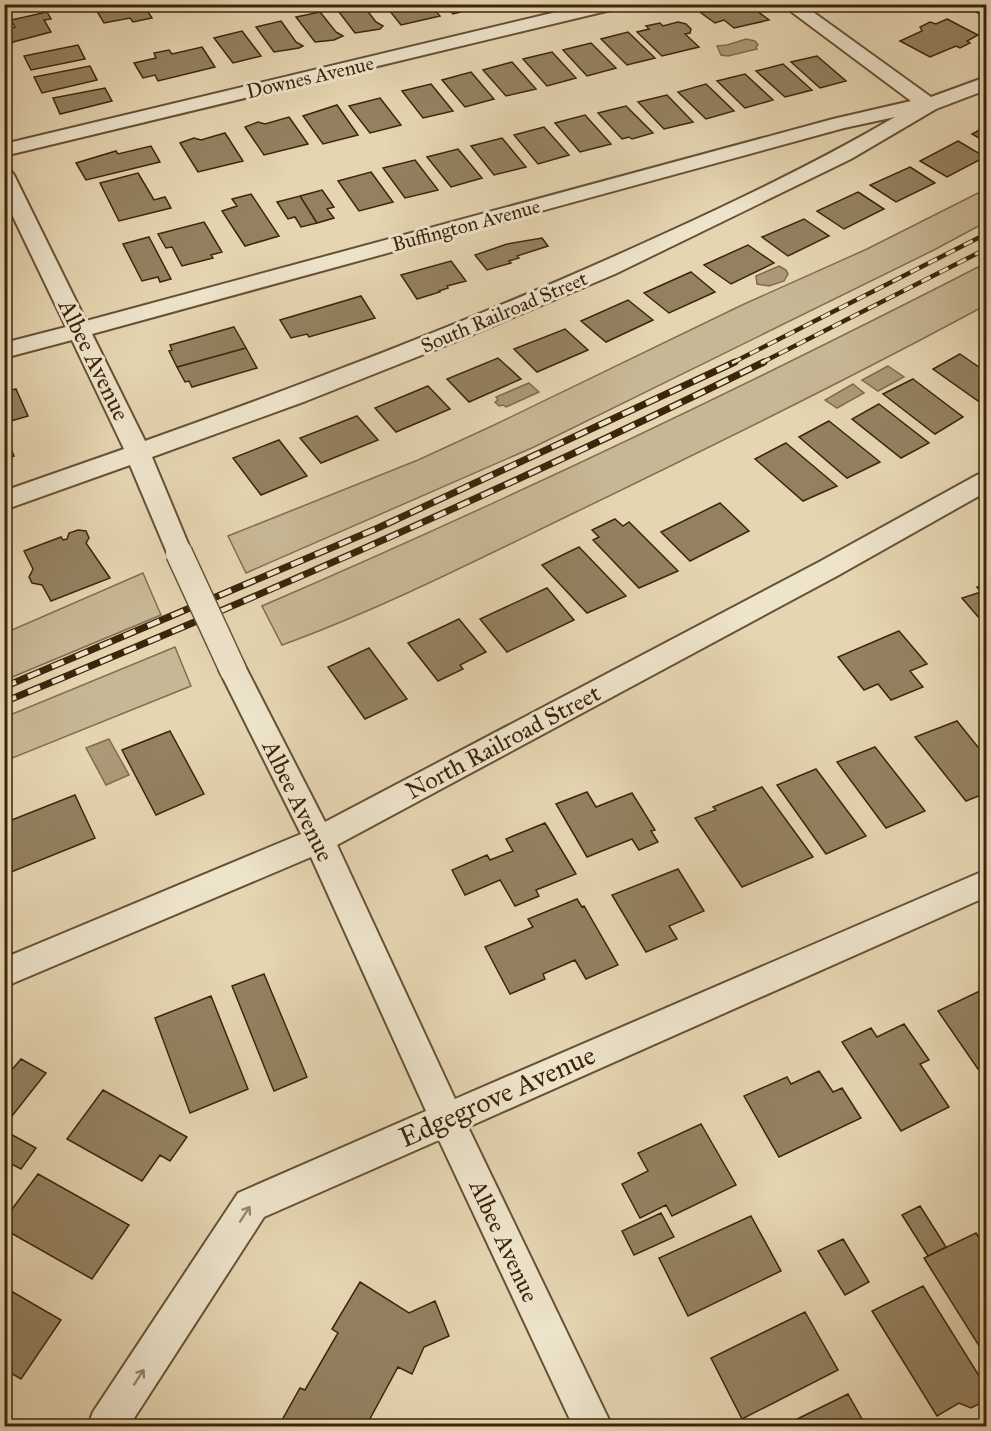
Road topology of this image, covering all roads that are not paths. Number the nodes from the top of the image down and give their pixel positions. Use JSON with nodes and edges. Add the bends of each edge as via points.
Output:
{"nodes":[{"id":1,"x":615,"y":4,"type":"edge"},
{"id":2,"x":790,"y":4,"type":"edge"},
{"id":3,"x":987,"y":83,"type":"edge"},
{"id":4,"x":928,"y":105,"type":"junction"},
{"id":5,"x":4,"y":150,"type":"edge"},
{"id":6,"x":4,"y":175,"type":"edge"},
{"id":7,"x":80,"y":331,"type":"junction"},
{"id":8,"x":4,"y":351,"type":"edge"},
{"id":9,"x":138,"y":453,"type":"junction"},
{"id":10,"x":987,"y":481,"type":"edge"},
{"id":11,"x":4,"y":501,"type":"edge"},
{"id":12,"x":319,"y":840,"type":"junction"},
{"id":13,"x":987,"y":883,"type":"edge"},
{"id":14,"x":4,"y":973,"type":"edge"},
{"id":15,"x":446,"y":1117,"type":"junction"},
{"id":16,"x":107,"y":1426,"type":"edge"},
{"id":17,"x":593,"y":1426,"type":"edge"}],
"edges":[{"from":1,"to":5,"type":"street","name":"Downes Avenue"},
{"from":2,"to":4,"type":"street"},
{"from":3,"to":4,"type":"street","name":"South Railroad Street"},
{"from":4,"to":7,"type":"street","name":"Buffington Avenue","via":[[840,123]]},
{"from":4,"to":9,"type":"street","name":"South Railroad Street","via":[[834,160],[607,269],[449,336]]},
{"from":6,"to":7,"type":"street","name":"Albee Avenue"},
{"from":7,"to":8,"type":"street","name":"Buffington Avenue"},
{"from":7,"to":9,"type":"street","name":"Albee Avenue"},
{"from":9,"to":11,"type":"street","name":"South Railroad Street"},
{"from":9,"to":12,"type":"street","name":"Albee Avenue","bridge":true,"via":[[233,670]]},
{"from":10,"to":12,"type":"street","name":"North Railroad Street"},
{"from":12,"to":14,"type":"street","name":"North Railroad Street"},
{"from":12,"to":15,"type":"street","name":"Albee Avenue"},
{"from":13,"to":15,"type":"street","name":"Edgegrove Avenue"},
{"from":16,"to":15,"type":"street","name":"Edgegrove Avenue","one_way":true,"via":[[251,1205]]},
{"from":15,"to":17,"type":"street","name":"Albee Avenue"}]}
